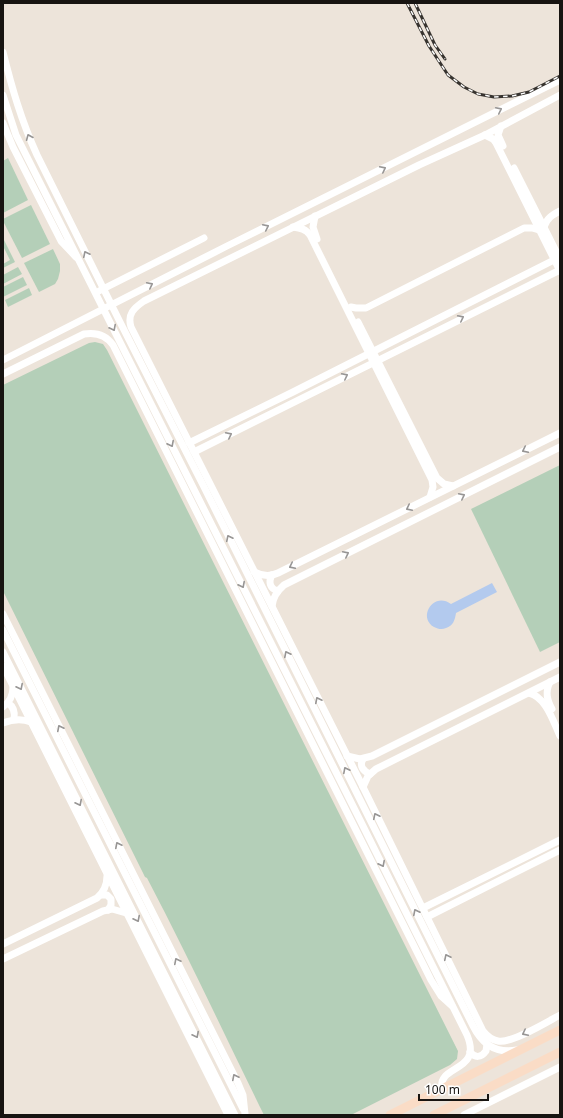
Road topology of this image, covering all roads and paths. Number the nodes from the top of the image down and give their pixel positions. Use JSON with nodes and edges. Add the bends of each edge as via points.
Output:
{"nodes":[{"id":1,"x":3,"y":52,"type":"edge"},
{"id":2,"x":560,"y":80,"type":"edge"},
{"id":3,"x":534,"y":93,"type":"junction"},
{"id":4,"x":3,"y":95,"type":"edge"},
{"id":5,"x":560,"y":95,"type":"edge"},
{"id":6,"x":540,"y":106,"type":"junction"},
{"id":7,"x":3,"y":123,"type":"edge"},
{"id":8,"x":501,"y":126,"type":"junction"},
{"id":9,"x":485,"y":135,"type":"junction"},
{"id":10,"x":560,"y":211,"type":"edge"},
{"id":11,"x":535,"y":215,"type":"junction"},
{"id":12,"x":551,"y":215,"type":"junction"},
{"id":13,"x":315,"y":216,"type":"junction"},
{"id":14,"x":293,"y":227,"type":"junction"},
{"id":15,"x":524,"y":228,"type":"junction"},
{"id":16,"x":542,"y":228,"type":"junction"},
{"id":17,"x":204,"y":238,"type":"dead end"},
{"id":18,"x":227,"y":246,"type":"junction"},
{"id":19,"x":247,"y":249,"type":"junction"},
{"id":20,"x":558,"y":258,"type":"edge"},
{"id":21,"x":80,"y":262,"type":"junction"},
{"id":22,"x":560,"y":270,"type":"edge"},
{"id":23,"x":103,"y":289,"type":"junction"},
{"id":24,"x":96,"y":293,"type":"junction"},
{"id":25,"x":111,"y":305,"type":"junction"},
{"id":26,"x":351,"y":307,"type":"junction"},
{"id":27,"x":366,"y":308,"type":"junction"},
{"id":28,"x":104,"y":309,"type":"junction"},
{"id":29,"x":358,"y":320,"type":"junction"},
{"id":30,"x":52,"y":335,"type":"junction"},
{"id":31,"x":371,"y":352,"type":"junction"},
{"id":32,"x":45,"y":353,"type":"junction"},
{"id":33,"x":143,"y":358,"type":"junction"},
{"id":34,"x":3,"y":360,"type":"edge"},
{"id":35,"x":375,"y":361,"type":"junction"},
{"id":36,"x":128,"y":366,"type":"junction"},
{"id":37,"x":4,"y":371,"type":"edge"},
{"id":38,"x":560,"y":432,"type":"edge"},
{"id":39,"x":189,"y":443,"type":"junction"},
{"id":40,"x":560,"y":447,"type":"edge"},
{"id":41,"x":194,"y":452,"type":"junction"},
{"id":42,"x":453,"y":486,"type":"junction"},
{"id":43,"x":430,"y":497,"type":"junction"},
{"id":44,"x":254,"y":572,"type":"junction"},
{"id":45,"x":272,"y":576,"type":"junction"},
{"id":46,"x":278,"y":591,"type":"junction"},
{"id":47,"x":272,"y":606,"type":"junction"},
{"id":48,"x":3,"y":614,"type":"edge"},
{"id":49,"x":266,"y":614,"type":"junction"},
{"id":50,"x":258,"y":618,"type":"junction"},
{"id":51,"x":275,"y":622,"type":"junction"},
{"id":52,"x":3,"y":630,"type":"edge"},
{"id":53,"x":3,"y":652,"type":"edge"},
{"id":54,"x":560,"y":662,"type":"edge"},
{"id":55,"x":3,"y":666,"type":"edge"},
{"id":56,"x":560,"y":677,"type":"edge"},
{"id":57,"x":550,"y":682,"type":"junction"},
{"id":58,"x":13,"y":687,"type":"junction"},
{"id":59,"x":529,"y":692,"type":"junction"},
{"id":60,"x":5,"y":705,"type":"edge"},
{"id":61,"x":14,"y":719,"type":"junction"},
{"id":62,"x":31,"y":722,"type":"junction"},
{"id":63,"x":3,"y":723,"type":"edge"},
{"id":64,"x":560,"y":725,"type":"edge"},
{"id":65,"x":560,"y":736,"type":"edge"},
{"id":66,"x":347,"y":756,"type":"junction"},
{"id":67,"x":363,"y":758,"type":"junction"},
{"id":68,"x":370,"y":774,"type":"junction"},
{"id":69,"x":363,"y":787,"type":"junction"},
{"id":70,"x":383,"y":838,"type":"junction"},
{"id":71,"x":560,"y":840,"type":"edge"},
{"id":72,"x":560,"y":850,"type":"edge"},
{"id":73,"x":107,"y":874,"type":"junction"},
{"id":74,"x":101,"y":894,"type":"junction"},
{"id":75,"x":423,"y":908,"type":"junction"},
{"id":76,"x":108,"y":910,"type":"junction"},
{"id":77,"x":126,"y":913,"type":"junction"},
{"id":78,"x":427,"y":917,"type":"junction"},
{"id":79,"x":3,"y":944,"type":"edge"},
{"id":80,"x":3,"y":959,"type":"edge"},
{"id":81,"x":167,"y":994,"type":"junction"},
{"id":82,"x":177,"y":997,"type":"junction"},
{"id":83,"x":469,"y":1002,"type":"junction"},
{"id":84,"x":454,"y":1008,"type":"junction"},
{"id":85,"x":466,"y":1013,"type":"junction"},
{"id":86,"x":560,"y":1015,"type":"edge"},
{"id":87,"x":560,"y":1030,"type":"edge"},
{"id":88,"x":487,"y":1044,"type":"junction"},
{"id":89,"x":520,"y":1049,"type":"junction"},
{"id":90,"x":470,"y":1052,"type":"junction"},
{"id":91,"x":560,"y":1052,"type":"edge"},
{"id":92,"x":560,"y":1067,"type":"edge"},
{"id":93,"x":442,"y":1089,"type":"junction"},
{"id":94,"x":228,"y":1115,"type":"edge"},
{"id":95,"x":235,"y":1115,"type":"edge"},
{"id":96,"x":246,"y":1115,"type":"edge"},
{"id":97,"x":390,"y":1115,"type":"edge"},
{"id":98,"x":434,"y":1115,"type":"edge"},
{"id":99,"x":464,"y":1115,"type":"edge"}],
"edges":[{"from":23,"to":1,"type":"street","one_way":true,"via":[[27,132]]},
{"from":2,"to":3,"type":"street"},
{"from":3,"to":6,"type":"street"},
{"from":18,"to":3,"type":"street","one_way":true},
{"from":4,"to":21,"type":"street","via":[[16,135]]},
{"from":5,"to":6,"type":"street"},
{"from":6,"to":8,"type":"street"},
{"from":7,"to":21,"type":"street","via":[[62,242]]},
{"from":8,"to":9,"type":"street"},
{"from":8,"to":11,"type":"street","via":[[498,135],[500,141]]},
{"from":9,"to":11,"type":"street","via":[[496,143]]},
{"from":9,"to":13,"type":"street"},
{"from":10,"to":12,"type":"street"},
{"from":11,"to":12,"type":"street"},
{"from":11,"to":15,"type":"street"},
{"from":11,"to":16,"type":"street"},
{"from":12,"to":16,"type":"street"},
{"from":13,"to":14,"type":"street"},
{"from":13,"to":26,"type":"street","via":[[314,234]]},
{"from":14,"to":19,"type":"street"},
{"from":14,"to":31,"type":"street","via":[[301,228],[310,235]]},
{"from":15,"to":16,"type":"street"},
{"from":15,"to":27,"type":"street"},
{"from":16,"to":20,"type":"street"},
{"from":17,"to":23,"type":"street"},
{"from":18,"to":19,"type":"street"},
{"from":25,"to":18,"type":"street","one_way":true},
{"from":19,"to":33,"type":"street","via":[[135,307],[130,316],[130,323]]},
{"from":20,"to":22,"type":"street"},
{"from":20,"to":31,"type":"street"},
{"from":21,"to":24,"type":"street"},
{"from":35,"to":22,"type":"street","one_way":true},
{"from":23,"to":24,"type":"street"},
{"from":23,"to":25,"type":"street"},
{"from":24,"to":28,"type":"street"},
{"from":25,"to":28,"type":"street"},
{"from":25,"to":33,"type":"street"},
{"from":26,"to":27,"type":"street"},
{"from":26,"to":29,"type":"street"},
{"from":27,"to":29,"type":"street"},
{"from":28,"to":30,"type":"street"},
{"from":28,"to":36,"type":"street","one_way":true},
{"from":29,"to":31,"type":"street"},
{"from":30,"to":32,"type":"street"},
{"from":30,"to":34,"type":"street"},
{"from":31,"to":35,"type":"street"},
{"from":31,"to":39,"type":"street"},
{"from":32,"to":36,"type":"street","via":[[84,334],[96,334],[111,341]]},
{"from":32,"to":37,"type":"street"},
{"from":33,"to":39,"type":"street"},
{"from":49,"to":33,"type":"street","one_way":true},
{"from":41,"to":35,"type":"street","one_way":true},
{"from":35,"to":42,"type":"street","via":[[437,478],[444,484]]},
{"from":35,"to":43,"type":"street","via":[[432,480]]},
{"from":36,"to":50,"type":"street","one_way":true},
{"from":36,"to":84,"type":"street","via":[[431,980],[440,996]]},
{"from":38,"to":42,"type":"street","one_way":true},
{"from":39,"to":41,"type":"street"},
{"from":46,"to":40,"type":"street","one_way":true,"via":[[284,585]]},
{"from":41,"to":44,"type":"street"},
{"from":42,"to":43,"type":"street"},
{"from":43,"to":45,"type":"street","one_way":true},
{"from":44,"to":45,"type":"street"},
{"from":44,"to":47,"type":"street"},
{"from":45,"to":46,"type":"street","via":[[269,581]]},
{"from":46,"to":47,"type":"street","via":[[273,598]]},
{"from":47,"to":51,"type":"street"},
{"from":96,"to":48,"type":"street","one_way":true,"via":[[238,1083]]},
{"from":49,"to":50,"type":"street"},
{"from":49,"to":51,"type":"street"},
{"from":50,"to":84,"type":"street","one_way":true},
{"from":66,"to":51,"type":"street","one_way":true},
{"from":70,"to":51,"type":"street","one_way":true},
{"from":52,"to":96,"type":"street"},
{"from":53,"to":82,"type":"street","one_way":true},
{"from":54,"to":67,"type":"street","via":[[376,754]]},
{"from":55,"to":58,"type":"street"},
{"from":56,"to":57,"type":"street"},
{"from":57,"to":59,"type":"street"},
{"from":57,"to":64,"type":"street","via":[[547,698]]},
{"from":58,"to":60,"type":"street","via":[[12,697]]},
{"from":58,"to":62,"type":"street"},
{"from":59,"to":65,"type":"street","via":[[542,700]]},
{"from":59,"to":68,"type":"street"},
{"from":60,"to":61,"type":"street","via":[[13,708]]},
{"from":61,"to":62,"type":"street"},
{"from":61,"to":63,"type":"street"},
{"from":62,"to":73,"type":"street"},
{"from":66,"to":67,"type":"street"},
{"from":66,"to":69,"type":"street"},
{"from":67,"to":68,"type":"street","via":[[362,768]]},
{"from":68,"to":69,"type":"street"},
{"from":70,"to":69,"type":"street","one_way":true},
{"from":70,"to":75,"type":"street"},
{"from":85,"to":70,"type":"street","one_way":true},
{"from":71,"to":75,"type":"street"},
{"from":72,"to":78,"type":"street"},
{"from":73,"to":74,"type":"street","via":[[106,886]]},
{"from":73,"to":77,"type":"street"},
{"from":74,"to":76,"type":"street","via":[[111,899]]},
{"from":74,"to":79,"type":"street"},
{"from":75,"to":78,"type":"street"},
{"from":76,"to":77,"type":"street"},
{"from":76,"to":80,"type":"street"},
{"from":77,"to":81,"type":"street"},
{"from":83,"to":78,"type":"street","one_way":true},
{"from":81,"to":82,"type":"street"},
{"from":81,"to":94,"type":"street"},
{"from":82,"to":95,"type":"street","one_way":true},
{"from":83,"to":85,"type":"street"},
{"from":86,"to":83,"type":"street","one_way":true,"via":[[502,1042],[487,1036]]},
{"from":84,"to":90,"type":"street","via":[[470,1044]]},
{"from":85,"to":88,"type":"street"},
{"from":87,"to":89,"type":"main road"},
{"from":88,"to":89,"type":"street","via":[[500,1050]]},
{"from":88,"to":90,"type":"street","via":[[486,1052],[481,1056]]},
{"from":89,"to":93,"type":"main road"},
{"from":90,"to":93,"type":"street","via":[[464,1063],[445,1076]]},
{"from":91,"to":98,"type":"main road"},
{"from":92,"to":99,"type":"street"},
{"from":93,"to":97,"type":"main road"}]}
